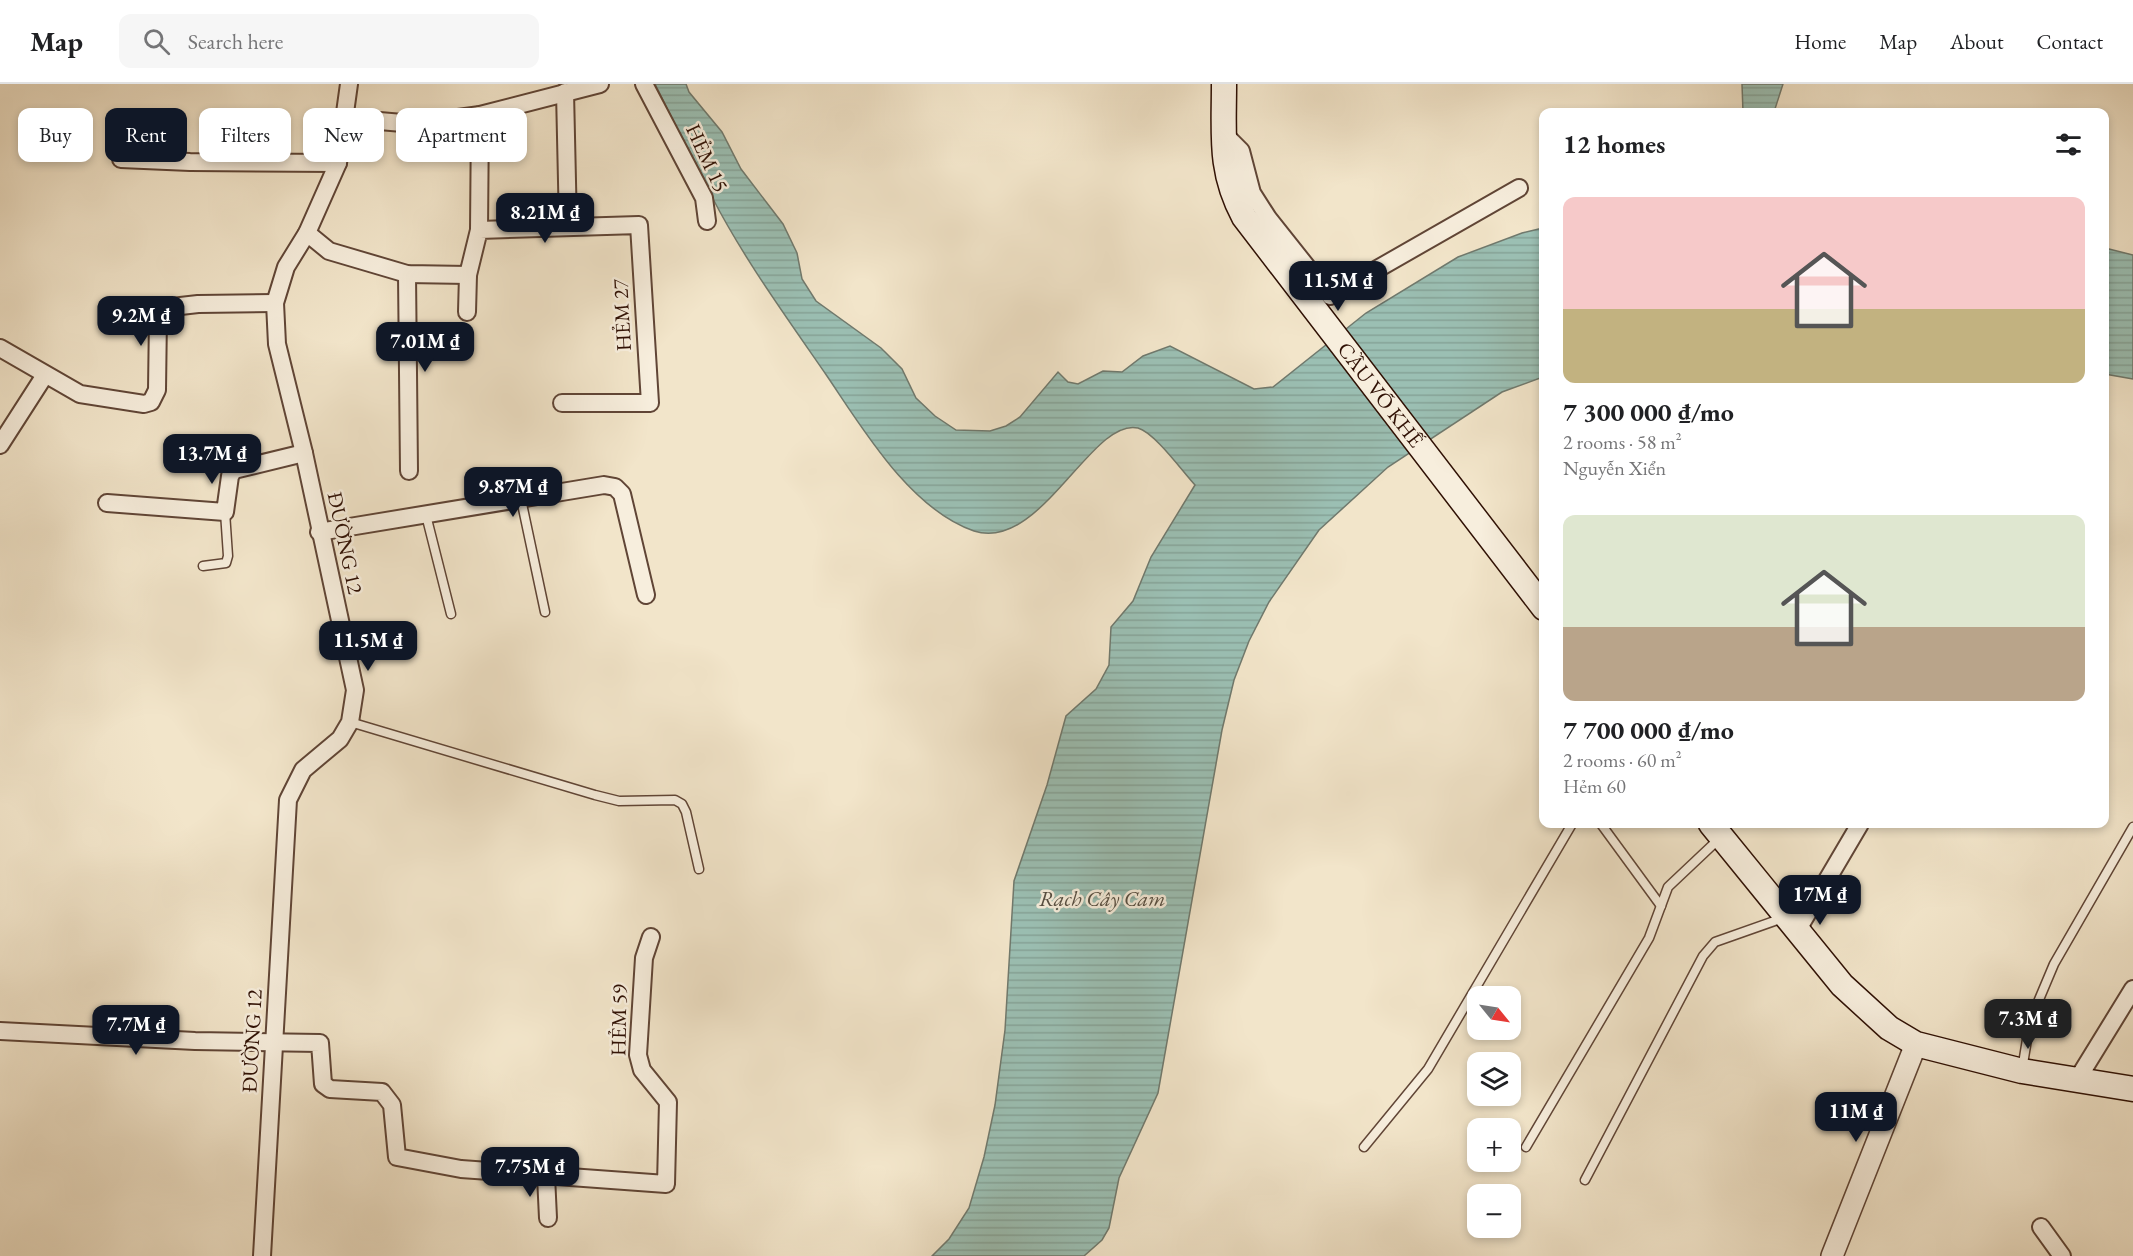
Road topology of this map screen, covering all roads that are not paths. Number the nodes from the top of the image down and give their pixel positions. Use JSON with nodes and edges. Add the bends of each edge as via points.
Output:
{"nodes":[{"id":1,"x":349,"y":84,"type":"edge"},
{"id":2,"x":600,"y":84,"type":"edge"},
{"id":3,"x":644,"y":84,"type":"edge"},
{"id":4,"x":1224,"y":84,"type":"edge"},
{"id":5,"x":565,"y":92,"type":"junction"},
{"id":6,"x":346,"y":108,"type":"edge"},
{"id":7,"x":506,"y":108,"type":"edge"},
{"id":8,"x":1224,"y":134,"type":"junction"},
{"id":9,"x":187,"y":162,"type":"edge"},
{"id":10,"x":480,"y":162,"type":"edge"},
{"id":11,"x":338,"y":163,"type":"joint"},
{"id":12,"x":1519,"y":188,"type":"dead end"},
{"id":13,"x":707,"y":221,"type":"dead end"},
{"id":14,"x":567,"y":226,"type":"junction"},
{"id":15,"x":479,"y":230,"type":"junction"},
{"id":16,"x":307,"y":233,"type":"junction"},
{"id":17,"x":407,"y":274,"type":"junction"},
{"id":18,"x":468,"y":275,"type":"junction"},
{"id":19,"x":275,"y":303,"type":"junction"},
{"id":20,"x":467,"y":312,"type":"dead end"},
{"id":21,"x":0,"y":348,"type":"edge"},
{"id":22,"x":45,"y":375,"type":"junction"},
{"id":23,"x":562,"y":403,"type":"dead end"},
{"id":24,"x":0,"y":445,"type":"edge"},
{"id":25,"x":304,"y":453,"type":"junction"},
{"id":26,"x":409,"y":471,"type":"dead end"},
{"id":27,"x":521,"y":499,"type":"junction"},
{"id":28,"x":107,"y":503,"type":"dead end"},
{"id":29,"x":225,"y":512,"type":"junction"},
{"id":30,"x":426,"y":515,"type":"junction"},
{"id":31,"x":319,"y":532,"type":"junction"},
{"id":32,"x":203,"y":566,"type":"dead end"},
{"id":33,"x":646,"y":595,"type":"dead end"},
{"id":34,"x":1539,"y":602,"type":"edge"},
{"id":35,"x":545,"y":612,"type":"dead end"},
{"id":36,"x":451,"y":614,"type":"dead end"},
{"id":37,"x":350,"y":722,"type":"junction"},
{"id":38,"x":2133,"y":827,"type":"edge"},
{"id":39,"x":1570,"y":828,"type":"edge"},
{"id":40,"x":1604,"y":828,"type":"edge"},
{"id":41,"x":1857,"y":828,"type":"edge"},
{"id":42,"x":1716,"y":830,"type":"edge"},
{"id":43,"x":699,"y":869,"type":"dead end"},
{"id":44,"x":1661,"y":906,"type":"junction"},
{"id":45,"x":1792,"y":924,"type":"junction"},
{"id":46,"x":651,"y":937,"type":"dead end"},
{"id":47,"x":2133,"y":989,"type":"edge"},
{"id":48,"x":0,"y":1031,"type":"edge"},
{"id":49,"x":274,"y":1042,"type":"junction"},
{"id":50,"x":1916,"y":1044,"type":"junction"},
{"id":51,"x":2022,"y":1071,"type":"junction"},
{"id":52,"x":2078,"y":1080,"type":"junction"},
{"id":53,"x":2133,"y":1089,"type":"edge"},
{"id":54,"x":1526,"y":1147,"type":"dead end"},
{"id":55,"x":1364,"y":1148,"type":"dead end"},
{"id":56,"x":546,"y":1176,"type":"junction"},
{"id":57,"x":1585,"y":1180,"type":"dead end"},
{"id":58,"x":548,"y":1218,"type":"dead end"},
{"id":59,"x":2041,"y":1227,"type":"dead end"},
{"id":60,"x":262,"y":1256,"type":"edge"},
{"id":61,"x":1832,"y":1256,"type":"edge"},
{"id":62,"x":2062,"y":1256,"type":"edge"}],
"edges":[{"from":1,"to":6,"type":"street","name":"ĐƯỜNG 12"},
{"from":2,"to":5,"type":"street"},
{"from":3,"to":13,"type":"street","name":"HẺM 15","via":[[704,198]]},
{"from":4,"to":8,"type":"main road","name":"CẦU VÕ KHẾ"},
{"from":5,"to":7,"type":"street"},
{"from":5,"to":14,"type":"street"},
{"from":8,"to":12,"type":"street","via":[[1241,151],[1252,193],[1268,218],[1330,296]]},
{"from":8,"to":34,"type":"main road","name":"CẦU VÕ KHẾ","via":[[1224,167],[1231,193],[1244,217]]},
{"from":9,"to":11,"type":"street"},
{"from":10,"to":15,"type":"street"},
{"from":11,"to":16,"type":"street","name":"ĐƯỜNG 12"},
{"from":14,"to":15,"type":"street","name":"HẺM 27"},
{"from":14,"to":23,"type":"street","name":"HẺM 27","via":[[639,225],[650,403]]},
{"from":15,"to":18,"type":"street"},
{"from":16,"to":17,"type":"street","via":[[329,251]]},
{"from":16,"to":19,"type":"street","name":"ĐƯỜNG 12","via":[[286,267]]},
{"from":17,"to":18,"type":"street"},
{"from":17,"to":26,"type":"street"},
{"from":18,"to":20,"type":"street"},
{"from":19,"to":22,"type":"street","via":[[163,308],[158,316],[157,390],[151,402],[80,394]]},
{"from":19,"to":25,"type":"street","name":"ĐƯỜNG 12","via":[[277,344]]},
{"from":21,"to":22,"type":"street"},
{"from":22,"to":24,"type":"street"},
{"from":25,"to":29,"type":"street","via":[[234,470]]},
{"from":25,"to":31,"type":"street","name":"ĐƯỜNG 12"},
{"from":27,"to":30,"type":"street"},
{"from":27,"to":33,"type":"street","via":[[604,485],[615,487],[621,494]]},
{"from":27,"to":35,"type":"lane"},
{"from":28,"to":29,"type":"street"},
{"from":29,"to":32,"type":"lane","via":[[226,563]]},
{"from":30,"to":31,"type":"street"},
{"from":30,"to":36,"type":"lane"},
{"from":31,"to":37,"type":"street","name":"ĐƯỜNG 12","via":[[355,690]]},
{"from":37,"to":43,"type":"lane","via":[[595,795],[620,801],[675,800],[686,812]]},
{"from":37,"to":49,"type":"street","name":"ĐƯỜNG 12","via":[[340,739],[303,770],[288,800]]},
{"from":38,"to":51,"type":"lane","via":[[2054,964],[2030,1021]]},
{"from":39,"to":55,"type":"lane","via":[[1428,1069]]},
{"from":40,"to":44,"type":"lane"},
{"from":41,"to":45,"type":"street"},
{"from":42,"to":44,"type":"lane","via":[[1668,887]]},
{"from":42,"to":45,"type":"main road"},
{"from":44,"to":54,"type":"lane","via":[[1649,938]]},
{"from":45,"to":50,"type":"main road","via":[[1842,986],[1889,1028]]},
{"from":45,"to":57,"type":"lane","via":[[1715,942],[1703,956]]},
{"from":46,"to":56,"type":"street","name":"HẺM 59","via":[[644,958],[638,1055],[642,1071],[668,1102],[666,1184]]},
{"from":47,"to":52,"type":"street"},
{"from":48,"to":49,"type":"street"},
{"from":49,"to":56,"type":"street","name":"HẺM 59","via":[[320,1043],[323,1084],[330,1089],[382,1092],[392,1105],[397,1157],[461,1170]]},
{"from":49,"to":60,"type":"street","name":"ĐƯỜNG 12"},
{"from":50,"to":51,"type":"main road"},
{"from":50,"to":61,"type":"street"},
{"from":51,"to":52,"type":"main road"},
{"from":52,"to":53,"type":"main road"},
{"from":56,"to":58,"type":"street"},
{"from":59,"to":62,"type":"street"}]}
